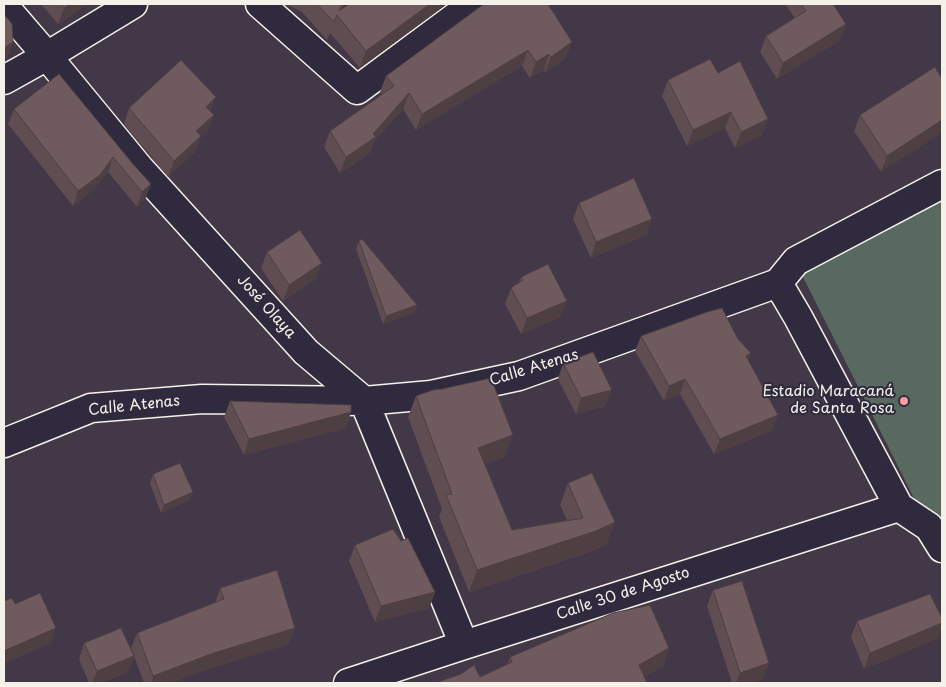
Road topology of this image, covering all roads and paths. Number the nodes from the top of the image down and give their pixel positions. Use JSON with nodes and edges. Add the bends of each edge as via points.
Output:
{"nodes":[{"id":1,"x":133,"y":4,"type":"edge"},
{"id":2,"x":260,"y":4,"type":"edge"},
{"id":3,"x":474,"y":4,"type":"edge"},
{"id":4,"x":4,"y":6,"type":"edge"},
{"id":5,"x":47,"y":56,"type":"junction"},
{"id":6,"x":4,"y":80,"type":"edge"},
{"id":7,"x":942,"y":184,"type":"edge"},
{"id":8,"x":778,"y":282,"type":"junction"},
{"id":9,"x":364,"y":401,"type":"junction"},
{"id":10,"x":4,"y":443,"type":"edge"},
{"id":11,"x":899,"y":507,"type":"junction"},
{"id":12,"x":942,"y":548,"type":"edge"},
{"id":13,"x":464,"y":645,"type":"junction"},
{"id":14,"x":348,"y":683,"type":"edge"}],
"edges":[{"from":1,"to":5,"type":"street"},
{"from":2,"to":3,"type":"street","via":[[357,90]]},
{"from":4,"to":5,"type":"street","name":"José Olaya"},
{"from":5,"to":6,"type":"street"},
{"from":5,"to":9,"type":"street","name":"José Olaya","via":[[140,169],[306,352]]},
{"from":7,"to":8,"type":"street","name":"Calle Atenas","via":[[796,261]]},
{"from":8,"to":9,"type":"street","name":"Calle Atenas","via":[[519,376],[431,395]]},
{"from":8,"to":11,"type":"street"},
{"from":9,"to":10,"type":"street","name":"Calle Atenas","via":[[202,400],[91,408]]},
{"from":9,"to":13,"type":"street","name":"José Olaya"},
{"from":11,"to":12,"type":"street","via":[[929,527]]},
{"from":11,"to":13,"type":"street","name":"Calle 30 de Agosto"},
{"from":13,"to":14,"type":"street","name":"Calle 30 de Agosto"}]}
